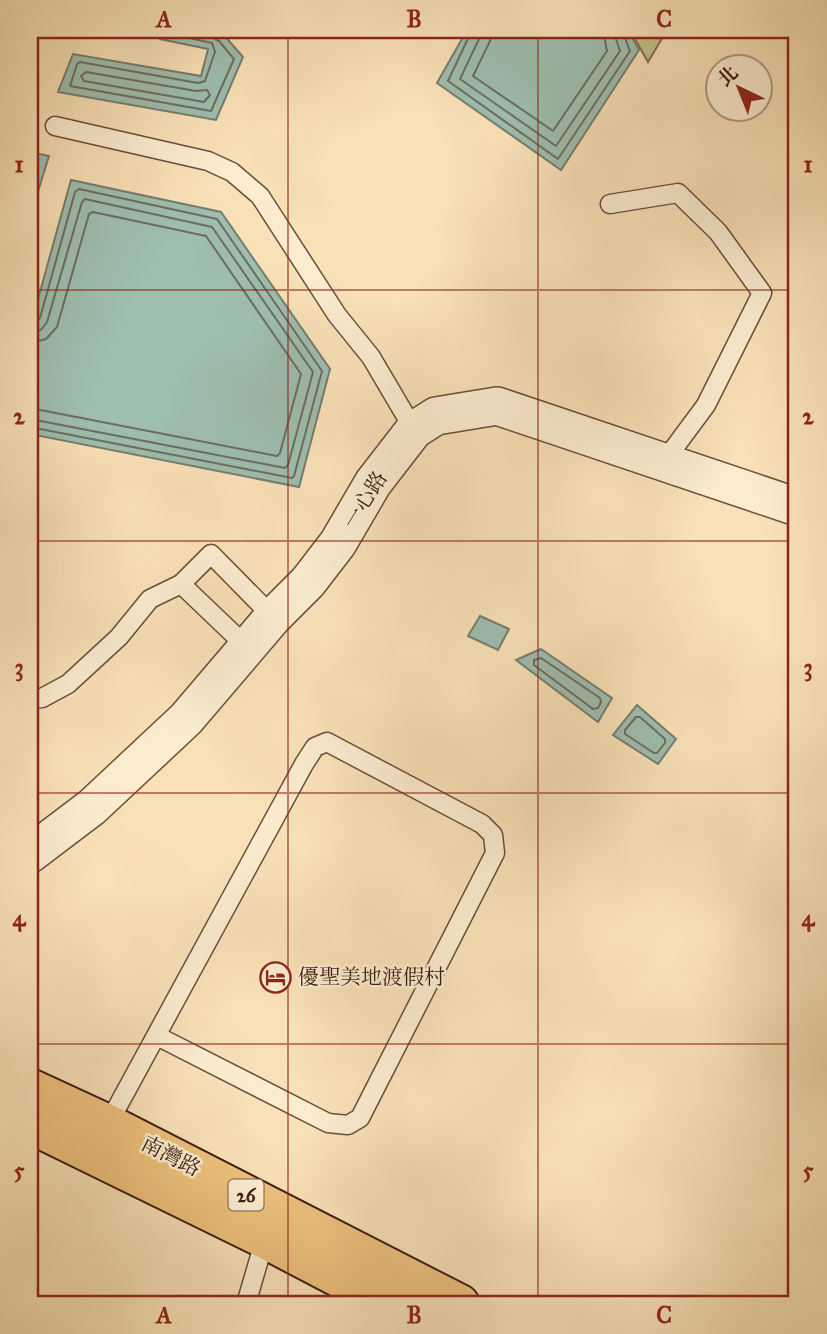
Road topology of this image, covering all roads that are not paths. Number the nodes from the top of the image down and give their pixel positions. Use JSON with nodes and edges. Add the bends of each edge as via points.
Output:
{"nodes":[{"id":1,"x":55,"y":126,"type":"dead end"},
{"id":2,"x":610,"y":204,"type":"dead end"},
{"id":3,"x":414,"y":430,"type":"junction"},
{"id":4,"x":663,"y":463,"type":"junction"},
{"id":5,"x":797,"y":507,"type":"edge"},
{"id":6,"x":181,"y":584,"type":"junction"},
{"id":7,"x":273,"y":617,"type":"junction"},
{"id":8,"x":248,"y":648,"type":"junction"},
{"id":9,"x":30,"y":700,"type":"edge"},
{"id":10,"x":30,"y":854,"type":"edge"},
{"id":11,"x":157,"y":1036,"type":"junction"},
{"id":12,"x":30,"y":1088,"type":"edge"},
{"id":13,"x":30,"y":1124,"type":"edge"},
{"id":14,"x":108,"y":1124,"type":"junction"},
{"id":15,"x":265,"y":1239,"type":"junction"},
{"id":16,"x":246,"y":1304,"type":"edge"},
{"id":17,"x":389,"y":1304,"type":"edge"},
{"id":18,"x":460,"y":1304,"type":"edge"}],
"edges":[{"from":1,"to":3,"type":"lane","via":[[208,161],[232,172],[260,196],[337,315],[372,357]]},
{"from":2,"to":4,"type":"lane","via":[[678,193],[718,232],[762,293],[706,405]]},
{"from":3,"to":4,"type":"street","name":"一心路","via":[[436,416],[497,406]]},
{"from":3,"to":7,"type":"street","name":"一心路","via":[[373,483],[338,543]]},
{"from":4,"to":5,"type":"street","name":"一心路"},
{"from":6,"to":7,"type":"lane","via":[[211,554]]},
{"from":6,"to":8,"type":"lane"},
{"from":6,"to":9,"type":"lane","via":[[150,599],[119,638],[68,684]]},
{"from":7,"to":8,"type":"street","name":"一心路"},
{"from":8,"to":10,"type":"street","name":"一心路","via":[[186,719],[92,807]]},
{"from":11,"to":11,"type":"lane","via":[[315,747],[327,742],[482,824],[493,835],[495,853],[360,1118],[348,1125],[328,1123]]},
{"from":11,"to":14,"type":"lane"},
{"from":12,"to":14,"type":"main road","name":"南灣路","number":"26"},
{"from":13,"to":15,"type":"main road","name":"南灣路","number":"26"},
{"from":14,"to":18,"type":"main road","name":"南灣路","number":"26"},
{"from":15,"to":16,"type":"lane"},
{"from":15,"to":17,"type":"main road","name":"南灣路","number":"26"}]}
